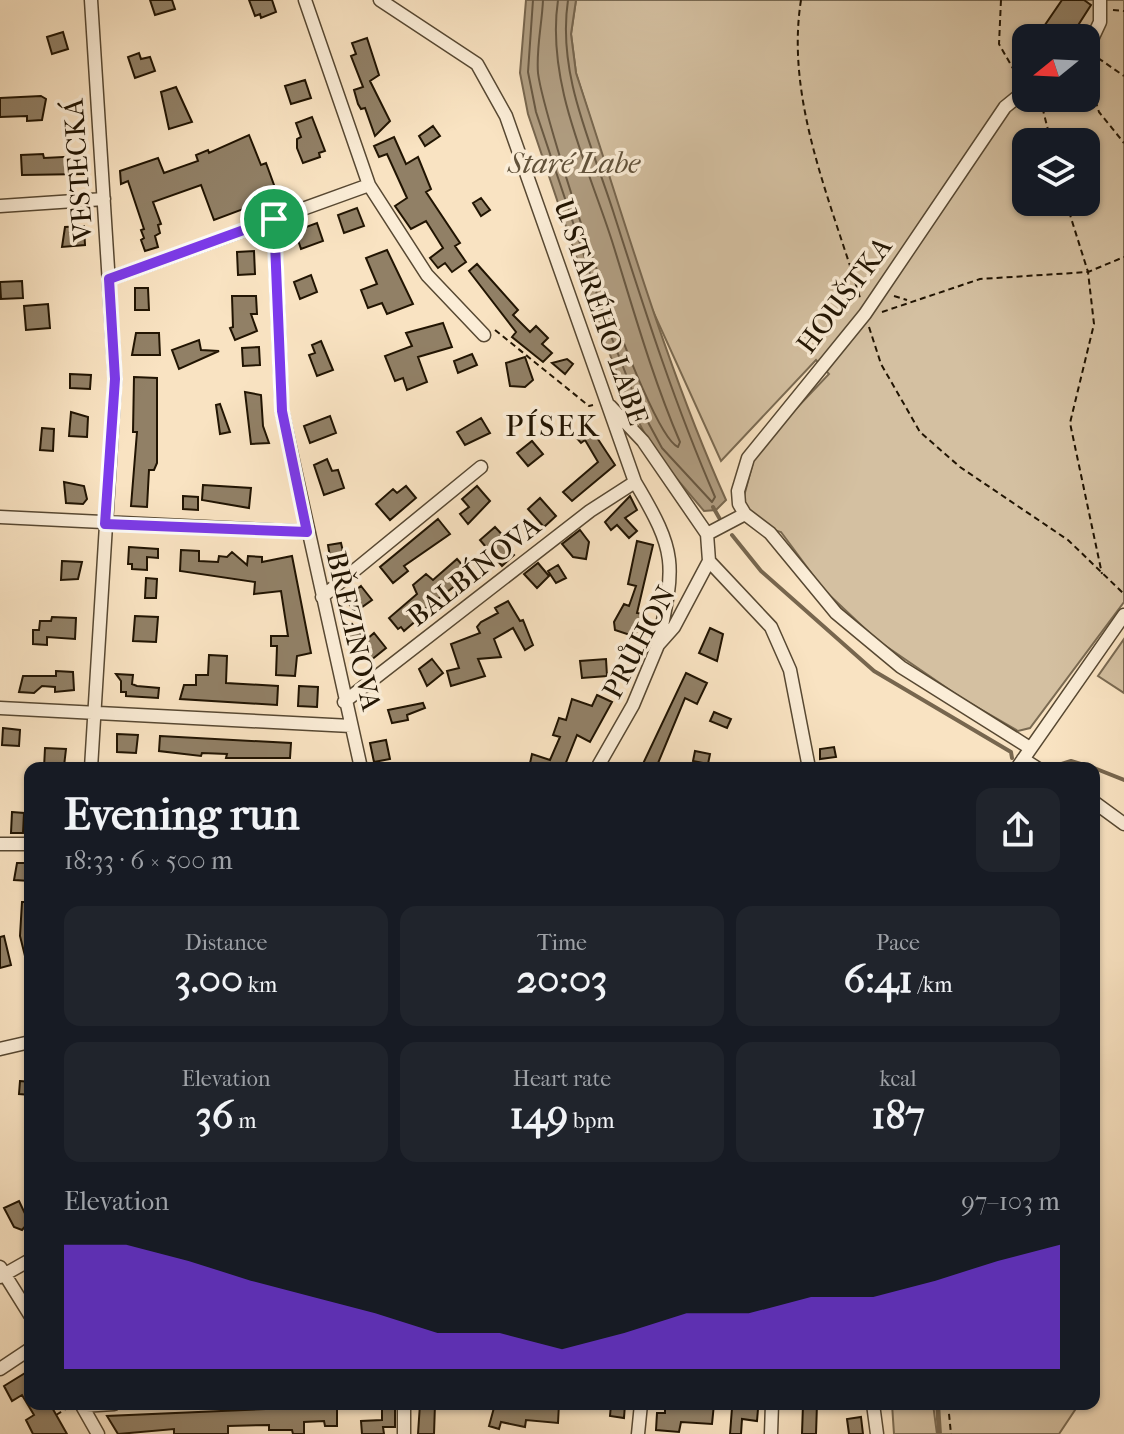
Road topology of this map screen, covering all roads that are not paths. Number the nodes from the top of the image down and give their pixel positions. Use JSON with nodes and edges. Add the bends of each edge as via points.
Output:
{"nodes":[{"id":1,"x":91,"y":0,"type":"edge"},
{"id":2,"x":305,"y":0,"type":"edge"},
{"id":3,"x":380,"y":0,"type":"edge"},
{"id":4,"x":1100,"y":0,"type":"edge"},
{"id":5,"x":1099,"y":24,"type":"edge"},
{"id":6,"x":1012,"y":101,"type":"edge"},
{"id":7,"x":369,"y":185,"type":"junction"},
{"id":8,"x":104,"y":199,"type":"junction"},
{"id":9,"x":0,"y":206,"type":"edge"},
{"id":10,"x":274,"y":219,"type":"junction"},
{"id":11,"x":109,"y":279,"type":"junction"},
{"id":12,"x":484,"y":335,"type":"dead end"},
{"id":13,"x":606,"y":401,"type":"junction"},
{"id":14,"x":481,"y":467,"type":"dead end"},
{"id":15,"x":635,"y":482,"type":"junction"},
{"id":16,"x":745,"y":514,"type":"junction"},
{"id":17,"x":0,"y":517,"type":"edge"},
{"id":18,"x":105,"y":524,"type":"junction"},
{"id":19,"x":307,"y":532,"type":"junction"},
{"id":20,"x":707,"y":534,"type":"junction"},
{"id":21,"x":709,"y":561,"type":"junction"},
{"id":22,"x":322,"y":597,"type":"junction"},
{"id":23,"x":1124,"y":615,"type":"edge"},
{"id":24,"x":658,"y":645,"type":"junction"},
{"id":25,"x":344,"y":702,"type":"junction"},
{"id":26,"x":0,"y":708,"type":"edge"},
{"id":27,"x":94,"y":715,"type":"junction"},
{"id":28,"x":351,"y":726,"type":"junction"},
{"id":29,"x":1023,"y":758,"type":"edge"},
{"id":30,"x":91,"y":762,"type":"edge"},
{"id":31,"x":360,"y":762,"type":"edge"},
{"id":32,"x":600,"y":762,"type":"edge"},
{"id":33,"x":808,"y":762,"type":"edge"},
{"id":34,"x":1100,"y":806,"type":"edge"},
{"id":35,"x":1124,"y":824,"type":"edge"},
{"id":36,"x":0,"y":844,"type":"edge"},
{"id":37,"x":24,"y":844,"type":"edge"},
{"id":38,"x":24,"y":1043,"type":"edge"},
{"id":39,"x":0,"y":1049,"type":"edge"},
{"id":40,"x":24,"y":1263,"type":"edge"},
{"id":41,"x":1,"y":1273,"type":"edge"},
{"id":42,"x":24,"y":1306,"type":"edge"},
{"id":43,"x":24,"y":1353,"type":"edge"},
{"id":44,"x":0,"y":1369,"type":"edge"},
{"id":45,"x":85,"y":1410,"type":"edge"},
{"id":46,"x":404,"y":1410,"type":"edge"},
{"id":47,"x":640,"y":1410,"type":"edge"},
{"id":48,"x":772,"y":1410,"type":"edge"},
{"id":49,"x":874,"y":1410,"type":"edge"},
{"id":50,"x":98,"y":1434,"type":"edge"},
{"id":51,"x":404,"y":1434,"type":"edge"},
{"id":52,"x":638,"y":1434,"type":"edge"},
{"id":53,"x":771,"y":1434,"type":"edge"},
{"id":54,"x":877,"y":1434,"type":"edge"}],
"edges":[{"from":1,"to":8,"type":"street","name":"VESTECKÁ"},
{"from":2,"to":7,"type":"street"},
{"from":3,"to":13,"type":"street","name":"U STARÉHO LABE","via":[[477,64],[492,87]]},
{"from":4,"to":5,"type":"street"},
{"from":6,"to":16,"type":"street","name":"HOUŠTKA","via":[[866,316],[748,458],[738,480]]},
{"from":7,"to":10,"type":"street"},
{"from":7,"to":12,"type":"street","via":[[427,275]]},
{"from":8,"to":9,"type":"street"},
{"from":8,"to":11,"type":"street","name":"VESTECKÁ"},
{"from":10,"to":11,"type":"street"},
{"from":10,"to":19,"type":"street","name":"BŘEZINOVA","via":[[282,411]]},
{"from":11,"to":18,"type":"street","name":"VESTECKÁ","via":[[115,379]]},
{"from":13,"to":15,"type":"street","name":"U STARÉHO LABE"},
{"from":13,"to":20,"type":"street","via":[[643,441]]},
{"from":14,"to":22,"type":"street"},
{"from":15,"to":24,"type":"street","name":"U STARÉHO LABE","via":[[663,529],[671,554]]},
{"from":15,"to":25,"type":"street","name":"BALBÍNOVA"},
{"from":16,"to":20,"type":"street"},
{"from":16,"to":29,"type":"street","via":[[770,533],[836,613]]},
{"from":17,"to":18,"type":"street"},
{"from":18,"to":19,"type":"street"},
{"from":18,"to":27,"type":"street","name":"VESTECKÁ"},
{"from":19,"to":22,"type":"street","name":"BŘEZINOVA"},
{"from":20,"to":21,"type":"street"},
{"from":21,"to":24,"type":"street","name":"PRŮHON","via":[[674,627]]},
{"from":21,"to":33,"type":"street","via":[[771,627],[790,670]]},
{"from":22,"to":25,"type":"street","name":"BŘEZINOVA"},
{"from":23,"to":29,"type":"street"},
{"from":24,"to":32,"type":"street","name":"PRŮHON","via":[[633,705]]},
{"from":25,"to":28,"type":"street","name":"BŘEZINOVA"},
{"from":26,"to":27,"type":"street"},
{"from":27,"to":28,"type":"street"},
{"from":27,"to":30,"type":"street","name":"VESTECKÁ"},
{"from":28,"to":31,"type":"street","name":"BŘEZINOVA"},
{"from":34,"to":35,"type":"street"},
{"from":36,"to":37,"type":"street"},
{"from":38,"to":39,"type":"street"},
{"from":40,"to":41,"type":"street"},
{"from":41,"to":42,"type":"street"},
{"from":43,"to":44,"type":"street"},
{"from":45,"to":50,"type":"street"},
{"from":46,"to":51,"type":"street"},
{"from":47,"to":52,"type":"street"},
{"from":48,"to":53,"type":"street"},
{"from":49,"to":54,"type":"street"}]}
